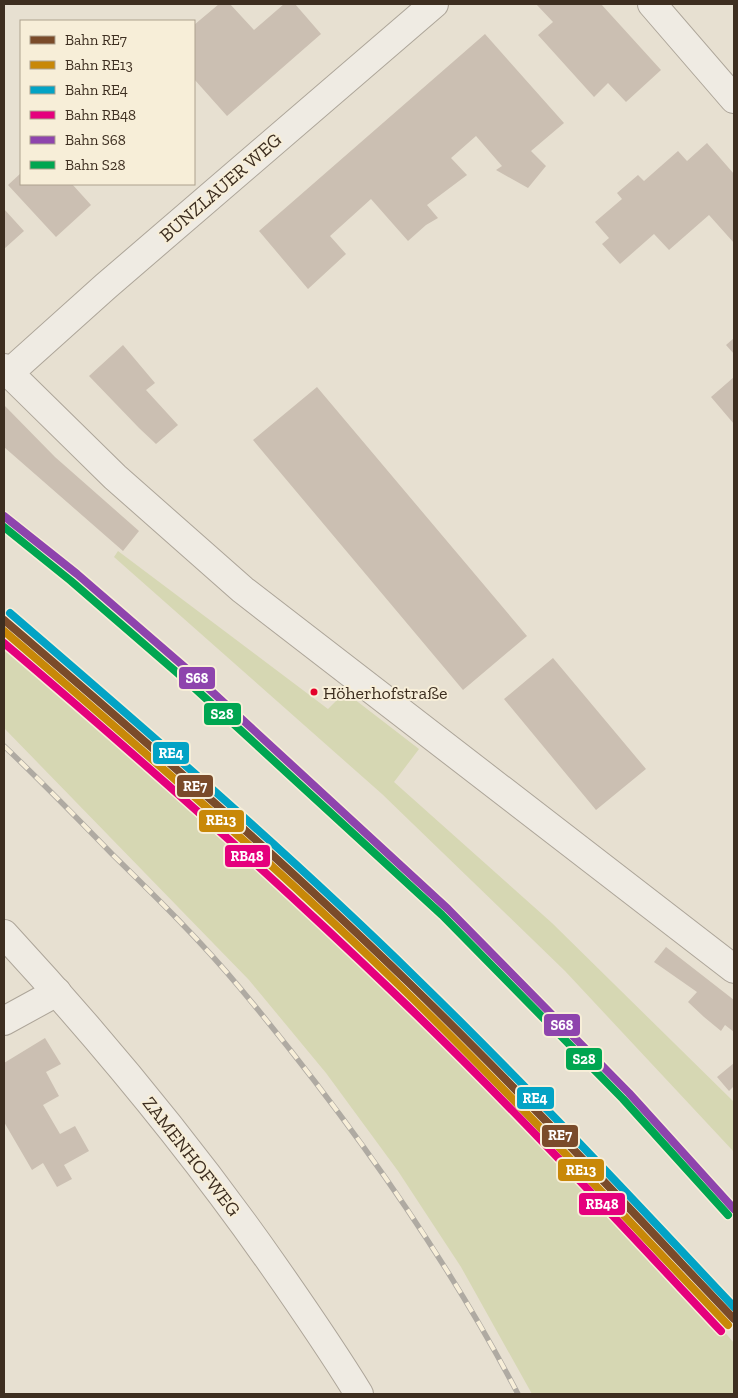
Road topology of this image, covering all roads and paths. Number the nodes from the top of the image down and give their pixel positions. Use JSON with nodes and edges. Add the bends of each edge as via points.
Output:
{"nodes":[{"id":1,"x":434,"y":4,"type":"edge"},
{"id":2,"x":652,"y":4,"type":"edge"},
{"id":3,"x":734,"y":99,"type":"edge"},
{"id":4,"x":6,"y":370,"type":"edge"},
{"id":5,"x":4,"y":934,"type":"edge"},
{"id":6,"x":734,"y":969,"type":"edge"},
{"id":7,"x":57,"y":992,"type":"junction"},
{"id":8,"x":4,"y":1021,"type":"edge"},
{"id":9,"x":359,"y":1394,"type":"edge"}],
"edges":[{"from":1,"to":4,"type":"street","name":"BUNZLAUER WEG"},
{"from":2,"to":3,"type":"street"},
{"from":4,"to":6,"type":"street","via":[[115,477],[243,590]]},
{"from":5,"to":7,"type":"street","name":"ZAMENHOFWEG"},
{"from":7,"to":8,"type":"street"},
{"from":7,"to":9,"type":"street","name":"ZAMENHOFWEG","via":[[131,1076],[222,1192],[332,1349]]}]}
